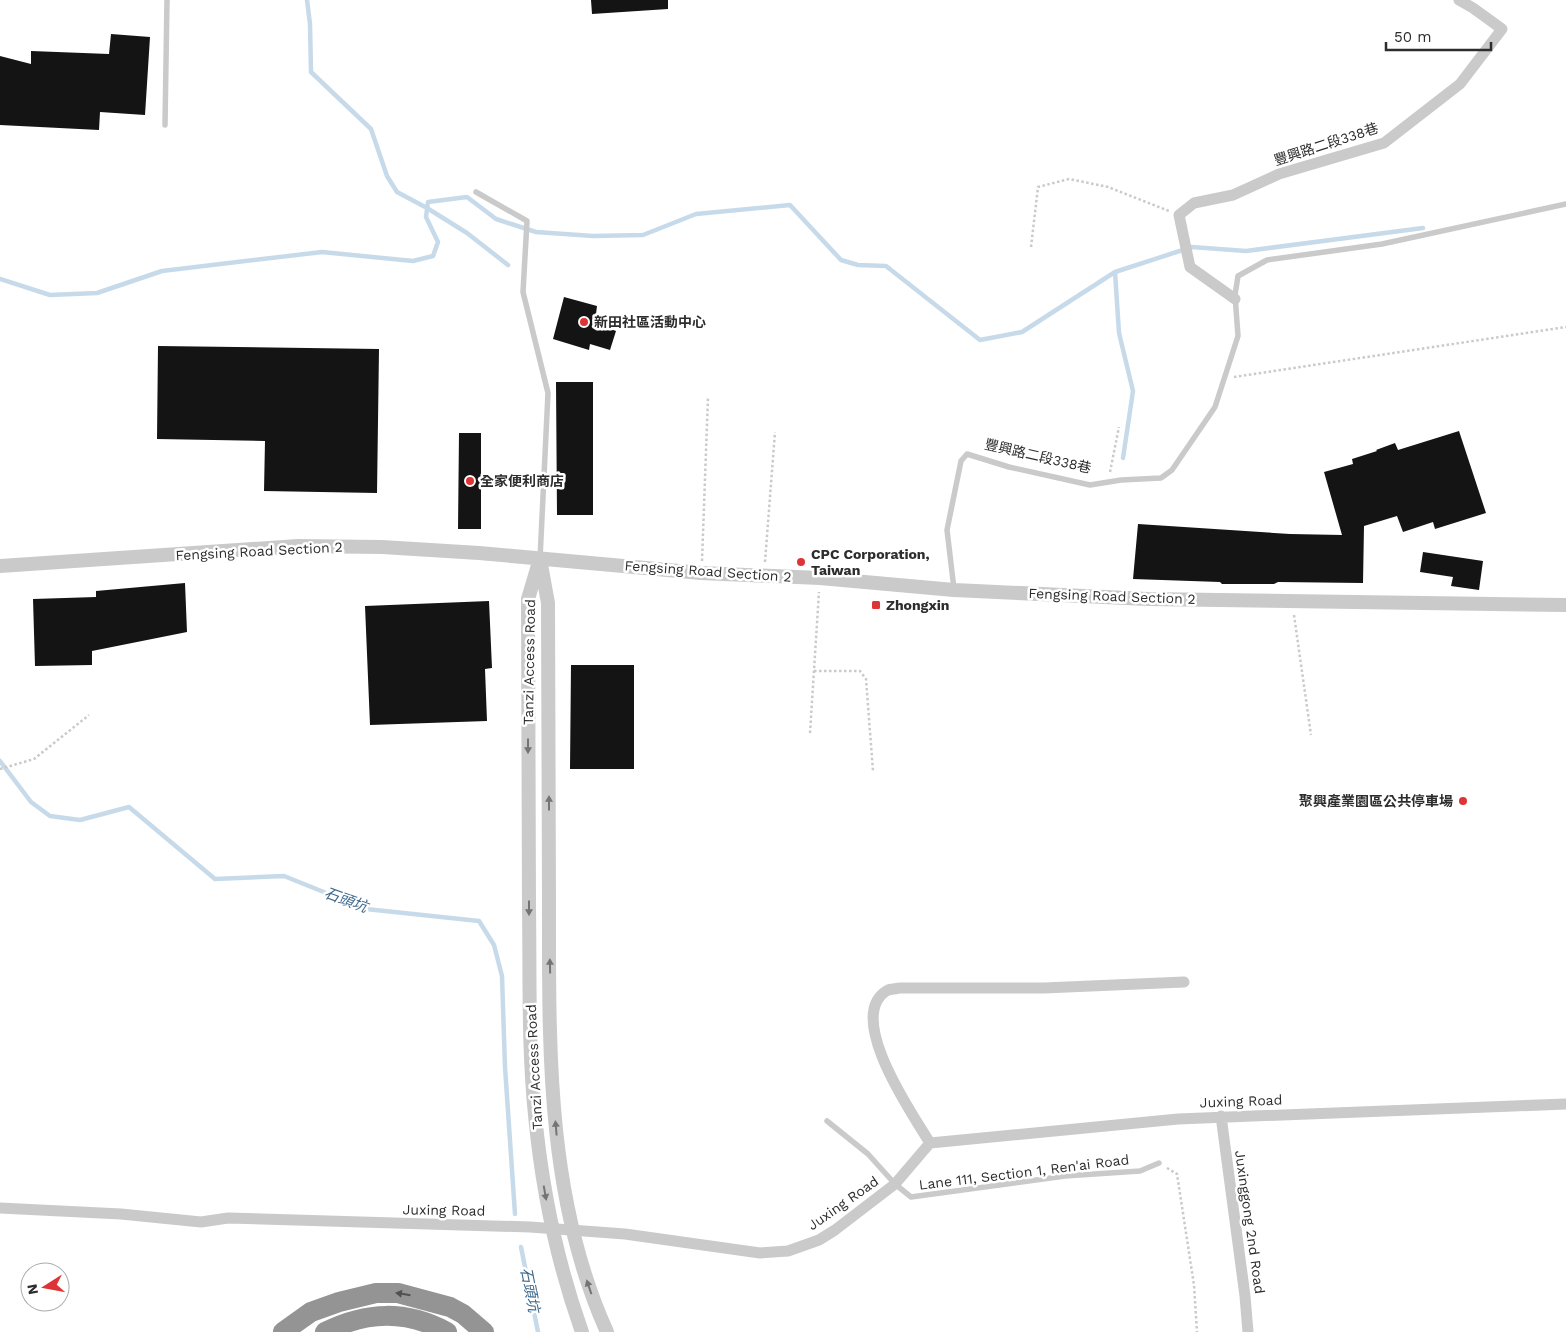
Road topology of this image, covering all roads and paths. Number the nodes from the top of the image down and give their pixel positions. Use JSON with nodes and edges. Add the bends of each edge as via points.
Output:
{"nodes":[{"id":1,"x":167,"y":0,"type":"edge"},
{"id":2,"x":1459,"y":0,"type":"edge"},
{"id":3,"x":164,"y":125,"type":"dead end"},
{"id":4,"x":476,"y":192,"type":"dead end"},
{"id":5,"x":1566,"y":204,"type":"edge"},
{"id":6,"x":1179,"y":215,"type":"junction"},
{"id":7,"x":1031,"y":247,"type":"dead end"},
{"id":8,"x":1235,"y":299,"type":"junction"},
{"id":9,"x":1566,"y":327,"type":"edge"},
{"id":10,"x":1224,"y":380,"type":"junction"},
{"id":11,"x":708,"y":397,"type":"dead end"},
{"id":12,"x":1120,"y":427,"type":"dead end"},
{"id":13,"x":775,"y":432,"type":"dead end"},
{"id":14,"x":1108,"y":482,"type":"junction"},
{"id":15,"x":540,"y":559,"type":"junction"},
{"id":16,"x":0,"y":566,"type":"edge"},
{"id":17,"x":701,"y":573,"type":"junction"},
{"id":18,"x":764,"y":576,"type":"junction"},
{"id":19,"x":820,"y":578,"type":"junction"},
{"id":20,"x":954,"y":590,"type":"junction"},
{"id":21,"x":1292,"y":600,"type":"junction"},
{"id":22,"x":1566,"y":605,"type":"edge"},
{"id":23,"x":814,"y":671,"type":"junction"},
{"id":24,"x":89,"y":714,"type":"dead end"},
{"id":25,"x":810,"y":733,"type":"dead end"},
{"id":26,"x":1311,"y":735,"type":"dead end"},
{"id":27,"x":0,"y":770,"type":"edge"},
{"id":28,"x":873,"y":771,"type":"dead end"},
{"id":29,"x":1184,"y":982,"type":"dead end"},
{"id":30,"x":1566,"y":1104,"type":"edge"},
{"id":31,"x":1221,"y":1116,"type":"junction"},
{"id":32,"x":827,"y":1121,"type":"dead end"},
{"id":33,"x":930,"y":1143,"type":"junction"},
{"id":34,"x":1159,"y":1163,"type":"joint"},
{"id":35,"x":895,"y":1184,"type":"junction"},
{"id":36,"x":0,"y":1208,"type":"edge"},
{"id":37,"x":552,"y":1230,"type":"junction"},
{"id":38,"x":573,"y":1232,"type":"junction"},
{"id":39,"x":283,"y":1332,"type":"edge"},
{"id":40,"x":326,"y":1332,"type":"edge"},
{"id":41,"x":447,"y":1332,"type":"edge"},
{"id":42,"x":484,"y":1332,"type":"edge"},
{"id":43,"x":582,"y":1332,"type":"edge"},
{"id":44,"x":607,"y":1332,"type":"edge"},
{"id":45,"x":1197,"y":1332,"type":"edge"},
{"id":46,"x":1248,"y":1332,"type":"edge"}],
"edges":[{"from":1,"to":3,"type":"lane"},
{"from":2,"to":6,"type":"street","name":"豐興路二段338巷","via":[[1502,29],[1460,84],[1384,143],[1279,174],[1234,195],[1194,203]]},
{"from":4,"to":15,"type":"lane","via":[[526,221],[523,292],[548,393]]},
{"from":5,"to":8,"type":"lane","name":"豐興路二段338巷","via":[[1382,244],[1267,260],[1238,276]]},
{"from":6,"to":7,"type":"path","via":[[1108,187],[1069,179],[1038,186]]},
{"from":6,"to":8,"type":"street","via":[[1190,267]]},
{"from":8,"to":10,"type":"lane","name":"豐興路二段338巷","via":[[1238,336]]},
{"from":9,"to":10,"type":"path"},
{"from":10,"to":14,"type":"lane","name":"豐興路二段338巷","via":[[1215,407],[1172,470],[1161,478]]},
{"from":11,"to":17,"type":"path"},
{"from":12,"to":14,"type":"path"},
{"from":13,"to":18,"type":"path"},
{"from":14,"to":20,"type":"lane","name":"豐興路二段338巷","via":[[1090,485],[967,454],[961,461],[947,530]]},
{"from":15,"to":16,"type":"street","name":"Fengsing Road Section 2","via":[[382,547],[298,546]]},
{"from":15,"to":17,"type":"street","name":"Fengsing Road Section 2"},
{"from":15,"to":37,"type":"street","name":"Tanzi Access Road","one_way":true,"via":[[528,599],[531,1047],[538,1143]]},
{"from":38,"to":15,"type":"street","name":"Tanzi Access Road","one_way":true,"via":[[561,1175],[551,1068],[548,603]]},
{"from":17,"to":18,"type":"street","name":"Fengsing Road Section 2"},
{"from":18,"to":19,"type":"street","name":"Fengsing Road Section 2"},
{"from":19,"to":20,"type":"street","name":"Fengsing Road Section 2"},
{"from":19,"to":23,"type":"path"},
{"from":20,"to":21,"type":"street","name":"Fengsing Road Section 2"},
{"from":21,"to":22,"type":"street","name":"Fengsing Road Section 2"},
{"from":21,"to":26,"type":"path"},
{"from":23,"to":25,"type":"path"},
{"from":23,"to":28,"type":"path","via":[[860,671],[866,679]]},
{"from":24,"to":27,"type":"path","via":[[34,759]]},
{"from":29,"to":33,"type":"street","via":[[888,990],[875,1008],[873,1031],[898,1090]]},
{"from":30,"to":31,"type":"street","name":"Juxing Road"},
{"from":31,"to":33,"type":"street","name":"Juxing Road"},
{"from":31,"to":46,"type":"street","name":"Juxinggong 2nd Road"},
{"from":32,"to":35,"type":"lane","name":"Lane 111, Section 1, Ren'ai Road","via":[[868,1154]]},
{"from":33,"to":35,"type":"street","name":"Juxing Road"},
{"from":34,"to":35,"type":"lane","name":"Lane 111, Section 1, Ren'ai Road","via":[[1140,1171],[1065,1176],[911,1197]]},
{"from":34,"to":45,"type":"path","via":[[1177,1174],[1194,1285]]},
{"from":35,"to":38,"type":"street","name":"Juxing Road","via":[[835,1230],[819,1240],[788,1251],[760,1253],[625,1234]]},
{"from":36,"to":37,"type":"street","name":"Juxing Road","via":[[201,1222],[228,1218]]},
{"from":37,"to":38,"type":"street","name":"Juxing Road"},
{"from":37,"to":43,"type":"street","name":"Tanzi Access Road"},
{"from":44,"to":38,"type":"street","name":"Tanzi Access Road","one_way":true,"via":[[590,1292]]},
{"from":42,"to":39,"type":"highway","one_way":true,"via":[[450,1307],[398,1293],[339,1302],[311,1312]]},
{"from":40,"to":41,"type":"highway","via":[[355,1319],[388,1315],[414,1318]]}]}
